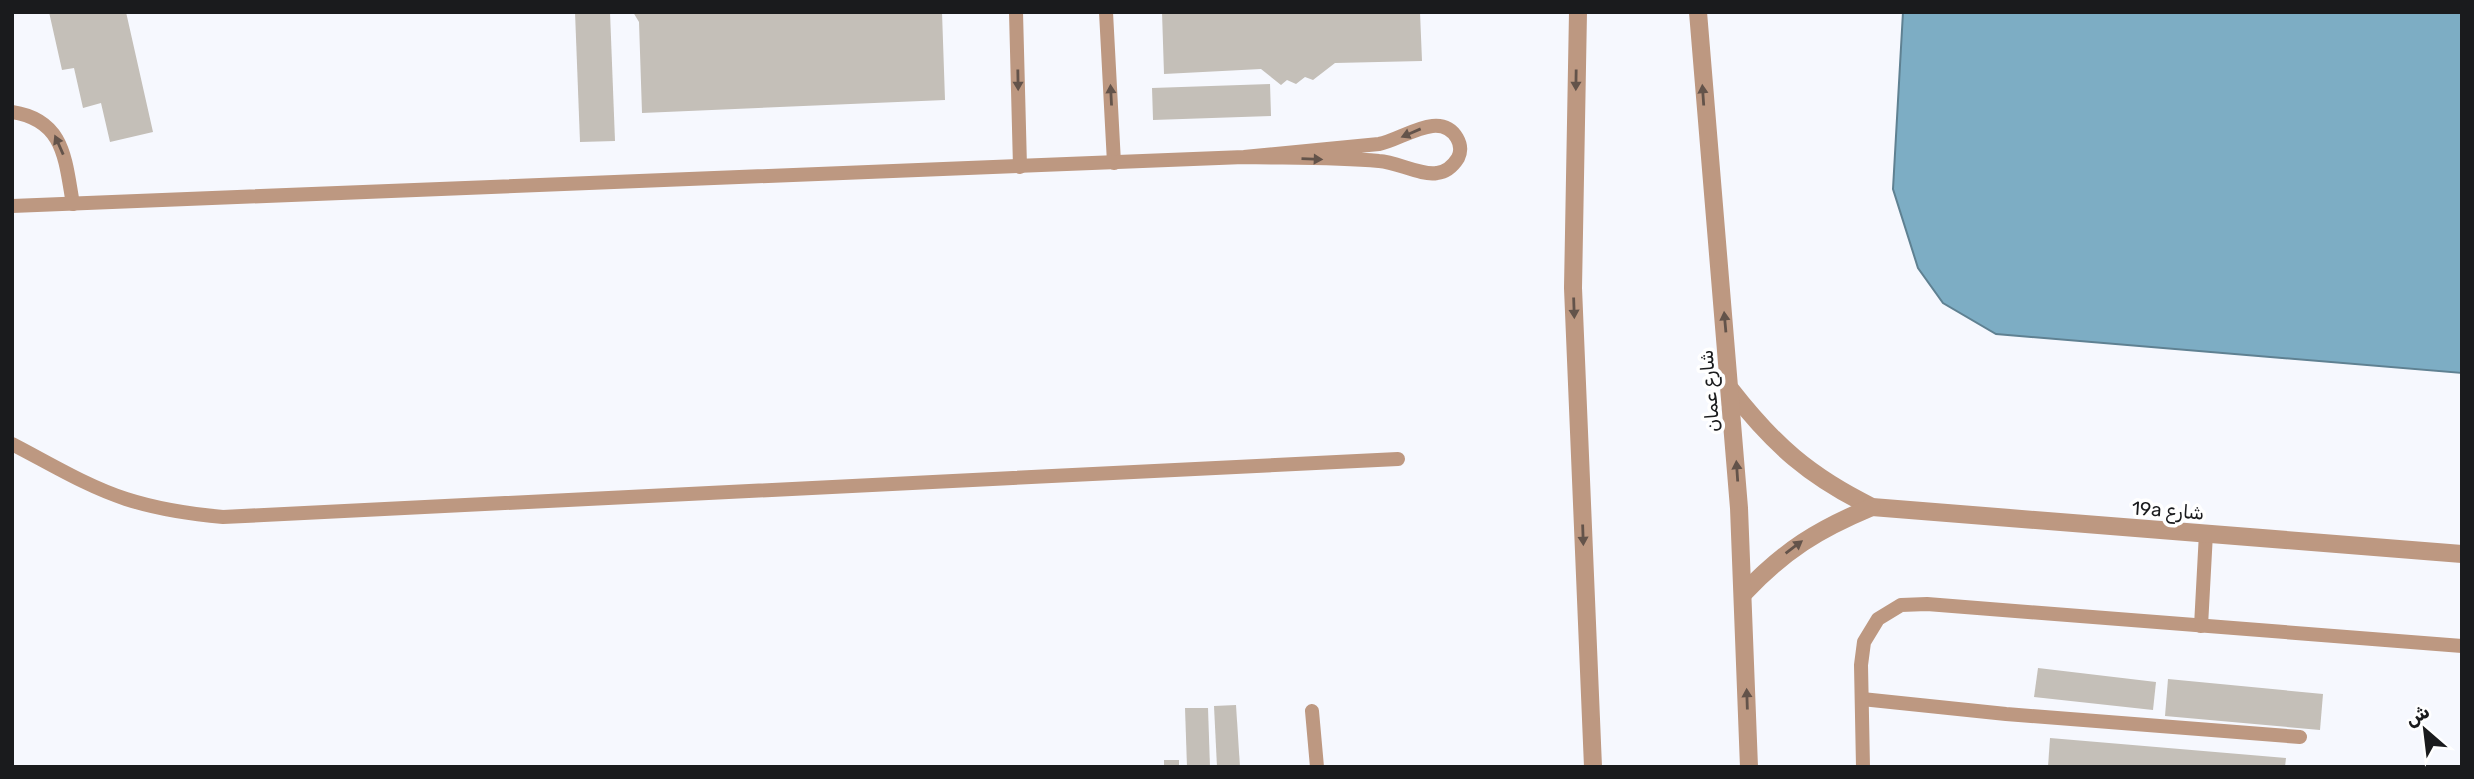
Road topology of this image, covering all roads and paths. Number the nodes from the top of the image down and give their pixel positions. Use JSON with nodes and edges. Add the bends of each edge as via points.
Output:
{"nodes":[{"id":1,"x":1017,"y":12,"type":"edge"},
{"id":2,"x":1106,"y":12,"type":"edge"},
{"id":3,"x":1578,"y":12,"type":"edge"},
{"id":4,"x":1698,"y":12,"type":"edge"},
{"id":5,"x":12,"y":113,"type":"edge"},
{"id":6,"x":1244,"y":157,"type":"junction"},
{"id":7,"x":1114,"y":163,"type":"junction"},
{"id":8,"x":1020,"y":167,"type":"junction"},
{"id":9,"x":73,"y":204,"type":"junction"},
{"id":10,"x":12,"y":206,"type":"edge"},
{"id":11,"x":1731,"y":390,"type":"junction"},
{"id":12,"x":12,"y":444,"type":"edge"},
{"id":13,"x":1398,"y":459,"type":"dead end"},
{"id":14,"x":1872,"y":508,"type":"junction"},
{"id":15,"x":2206,"y":533,"type":"junction"},
{"id":16,"x":2462,"y":554,"type":"edge"},
{"id":17,"x":1744,"y":593,"type":"junction"},
{"id":18,"x":2201,"y":626,"type":"junction"},
{"id":19,"x":2462,"y":646,"type":"edge"},
{"id":20,"x":1862,"y":699,"type":"junction"},
{"id":21,"x":1312,"y":712,"type":"dead end"},
{"id":22,"x":2300,"y":737,"type":"dead end"},
{"id":23,"x":1590,"y":764,"type":"edge"},
{"id":24,"x":1317,"y":767,"type":"edge"},
{"id":25,"x":1749,"y":767,"type":"edge"},
{"id":26,"x":1863,"y":767,"type":"edge"}],
"edges":[{"from":1,"to":8,"type":"lane","one_way":true},
{"from":7,"to":2,"type":"lane","one_way":true},
{"from":3,"to":23,"type":"street","one_way":true,"via":[[1573,288]]},
{"from":11,"to":4,"type":"street","name":"شارع عمان","one_way":true},
{"from":9,"to":5,"type":"lane","one_way":true,"via":[[62,147],[54,134],[30,116]]},
{"from":6,"to":6,"type":"lane","one_way":true,"via":[[1380,161],[1435,174],[1447,170],[1461,151],[1458,139],[1438,125],[1379,144]]},
{"from":6,"to":7,"type":"lane"},
{"from":7,"to":8,"type":"lane"},
{"from":8,"to":9,"type":"lane"},
{"from":9,"to":10,"type":"lane"},
{"from":11,"to":14,"type":"street","name":"19a شارع","via":[[1789,454],[1839,491]]},
{"from":17,"to":11,"type":"street","name":"شارع عمان","one_way":true},
{"from":12,"to":13,"type":"lane","via":[[124,498],[222,517]]},
{"from":14,"to":15,"type":"street","name":"19a شارع"},
{"from":17,"to":14,"type":"street","name":"19a شارع","one_way":true,"via":[[1802,541]]},
{"from":15,"to":16,"type":"street","name":"19a شارع"},
{"from":15,"to":18,"type":"lane"},
{"from":25,"to":17,"type":"street","name":"شارع عمان","one_way":true},
{"from":18,"to":19,"type":"lane"},
{"from":18,"to":20,"type":"lane","via":[[1901,605],[1878,619],[1864,642]]},
{"from":20,"to":22,"type":"lane"},
{"from":20,"to":26,"type":"lane"},
{"from":21,"to":24,"type":"lane"}]}
